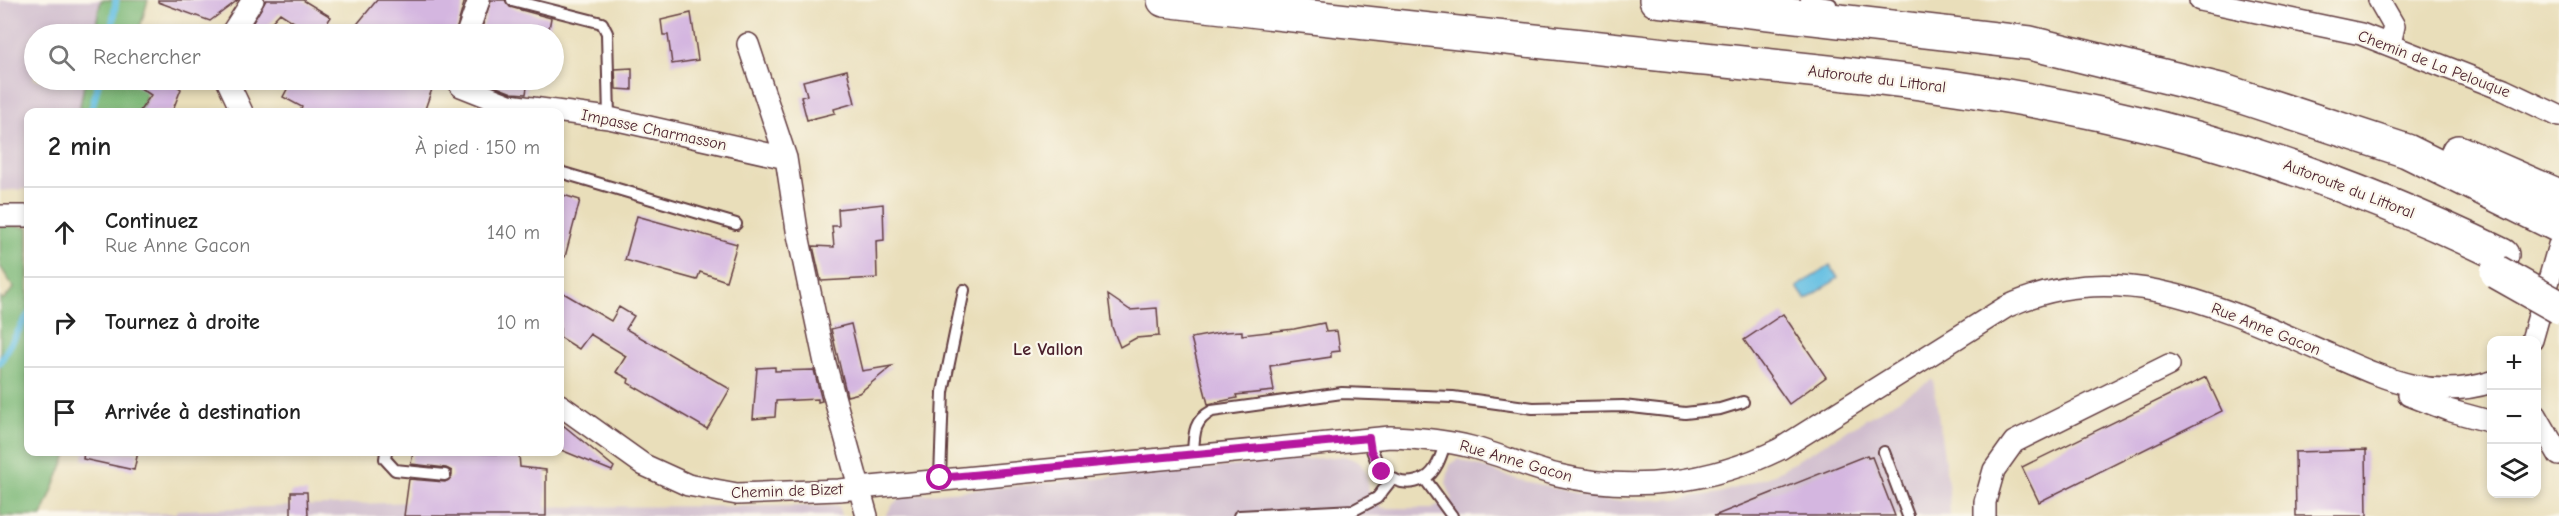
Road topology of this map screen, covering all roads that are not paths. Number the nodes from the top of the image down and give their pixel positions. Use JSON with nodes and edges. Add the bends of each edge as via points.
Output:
{"nodes":[{"id":1,"x":253,"y":0,"type":"edge"},
{"id":2,"x":479,"y":0,"type":"edge"},
{"id":3,"x":512,"y":0,"type":"edge"},
{"id":4,"x":1164,"y":0,"type":"edge"},
{"id":5,"x":1656,"y":0,"type":"edge"},
{"id":6,"x":1806,"y":0,"type":"edge"},
{"id":7,"x":2200,"y":0,"type":"edge"},
{"id":8,"x":2379,"y":0,"type":"edge"},
{"id":9,"x":1845,"y":6,"type":"dead end"},
{"id":10,"x":1876,"y":13,"type":"dead end"},
{"id":11,"x":237,"y":24,"type":"edge"},
{"id":12,"x":471,"y":24,"type":"edge"},
{"id":13,"x":1948,"y":32,"type":"junction"},
{"id":14,"x":748,"y":44,"type":"dead end"},
{"id":15,"x":2390,"y":44,"type":"junction"},
{"id":16,"x":232,"y":90,"type":"edge"},
{"id":17,"x":469,"y":90,"type":"edge"},
{"id":18,"x":240,"y":108,"type":"edge"},
{"id":19,"x":532,"y":108,"type":"edge"},
{"id":20,"x":564,"y":112,"type":"edge"},
{"id":21,"x":2559,"y":116,"type":"edge"},
{"id":22,"x":609,"y":118,"type":"junction"},
{"id":23,"x":786,"y":158,"type":"junction"},
{"id":24,"x":564,"y":173,"type":"edge"},
{"id":25,"x":2526,"y":194,"type":"junction"},
{"id":26,"x":2559,"y":196,"type":"edge"},
{"id":27,"x":0,"y":216,"type":"edge"},
{"id":28,"x":24,"y":216,"type":"edge"},
{"id":29,"x":736,"y":224,"type":"dead end"},
{"id":30,"x":2559,"y":226,"type":"edge"},
{"id":31,"x":2559,"y":245,"type":"edge"},
{"id":32,"x":2499,"y":264,"type":"junction"},
{"id":33,"x":2559,"y":285,"type":"edge"},
{"id":34,"x":964,"y":290,"type":"dead end"},
{"id":35,"x":2559,"y":307,"type":"edge"},
{"id":36,"x":2533,"y":336,"type":"edge"},
{"id":37,"x":2169,"y":365,"type":"dead end"},
{"id":38,"x":2395,"y":382,"type":"junction"},
{"id":39,"x":2487,"y":383,"type":"edge"},
{"id":40,"x":1743,"y":402,"type":"dead end"},
{"id":41,"x":564,"y":415,"type":"edge"},
{"id":42,"x":2487,"y":421,"type":"edge"},
{"id":43,"x":2541,"y":423,"type":"edge"},
{"id":44,"x":1369,"y":438,"type":"junction"},
{"id":45,"x":1446,"y":441,"type":"junction"},
{"id":46,"x":1884,"y":452,"type":"dead end"},
{"id":47,"x":1193,"y":455,"type":"junction"},
{"id":48,"x":2559,"y":455,"type":"edge"},
{"id":49,"x":385,"y":456,"type":"edge"},
{"id":50,"x":445,"y":475,"type":"dead end"},
{"id":51,"x":940,"y":478,"type":"junction"},
{"id":52,"x":1392,"y":479,"type":"junction"},
{"id":53,"x":1425,"y":479,"type":"junction"},
{"id":54,"x":860,"y":488,"type":"junction"},
{"id":55,"x":867,"y":516,"type":"edge"},
{"id":56,"x":1239,"y":516,"type":"edge"},
{"id":57,"x":1452,"y":516,"type":"edge"},
{"id":58,"x":1908,"y":516,"type":"edge"},
{"id":59,"x":1985,"y":516,"type":"edge"}],
"edges":[{"from":1,"to":11,"type":"street"},
{"from":2,"to":12,"type":"street"},
{"from":3,"to":22,"type":"lane","via":[[602,23],[607,33]]},
{"from":4,"to":32,"type":"highway","name":"Autoroute du Littoral","via":[[1768,65],[1957,89],[2100,114],[2310,172],[2432,221]]},
{"from":5,"to":13,"type":"highway"},
{"from":6,"to":9,"type":"lane"},
{"from":7,"to":15,"type":"street","name":"Chemin de La Pelouque","via":[[2328,26]]},
{"from":8,"to":15,"type":"street","via":[[2394,26]]},
{"from":10,"to":13,"type":"lane"},
{"from":13,"to":25,"type":"highway","via":[[2030,44],[2224,91]]},
{"from":14,"to":23,"type":"street"},
{"from":15,"to":21,"type":"street","name":"Chemin de La Pelouque"},
{"from":16,"to":18,"type":"street"},
{"from":17,"to":19,"type":"street","name":"Impasse Charmasson","via":[[509,105]]},
{"from":20,"to":22,"type":"street","name":"Impasse Charmasson"},
{"from":22,"to":23,"type":"street","name":"Impasse Charmasson"},
{"from":23,"to":54,"type":"street","via":[[825,363]]},
{"from":24,"to":29,"type":"lane"},
{"from":25,"to":26,"type":"highway"},
{"from":25,"to":30,"type":"highway"},
{"from":27,"to":28,"type":"street"},
{"from":31,"to":36,"type":"street"},
{"from":32,"to":33,"type":"highway","name":"Autoroute du Littoral"},
{"from":32,"to":35,"type":"highway","bridge":true},
{"from":34,"to":51,"type":"lane","via":[[943,392]]},
{"from":37,"to":59,"type":"street","via":[[2014,442],[1994,470]]},
{"from":38,"to":39,"type":"street","via":[[2452,391]]},
{"from":38,"to":42,"type":"street","via":[[2409,395]]},
{"from":38,"to":45,"type":"street","name":"Rue Anne Gacon","via":[[2228,311],[2130,286],[2086,284],[2035,294],[2006,307],[1780,449],[1735,469],[1703,477],[1636,484],[1579,480]]},
{"from":40,"to":47,"type":"lane","via":[[1685,413],[1623,406],[1510,407],[1428,395],[1321,394],[1212,411],[1200,417],[1194,429]]},
{"from":41,"to":54,"type":"street","name":"Chemin de Bizet","via":[[644,465],[714,492]]},
{"from":43,"to":48,"type":"street"},
{"from":44,"to":45,"type":"street","name":"Rue Anne Gacon"},
{"from":44,"to":47,"type":"street","name":"Rue Anne Gacon"},
{"from":44,"to":52,"type":"lane","via":[[1375,461]]},
{"from":45,"to":53,"type":"lane","via":[[1437,465]]},
{"from":46,"to":58,"type":"lane"},
{"from":47,"to":51,"type":"street","name":"Rue Anne Gacon"},
{"from":49,"to":50,"type":"lane","via":[[395,470]]},
{"from":51,"to":54,"type":"street","name":"Rue Anne Gacon"},
{"from":52,"to":53,"type":"lane"},
{"from":52,"to":56,"type":"lane","via":[[1377,498],[1354,510]]},
{"from":53,"to":57,"type":"lane"},
{"from":54,"to":55,"type":"street"}]}
